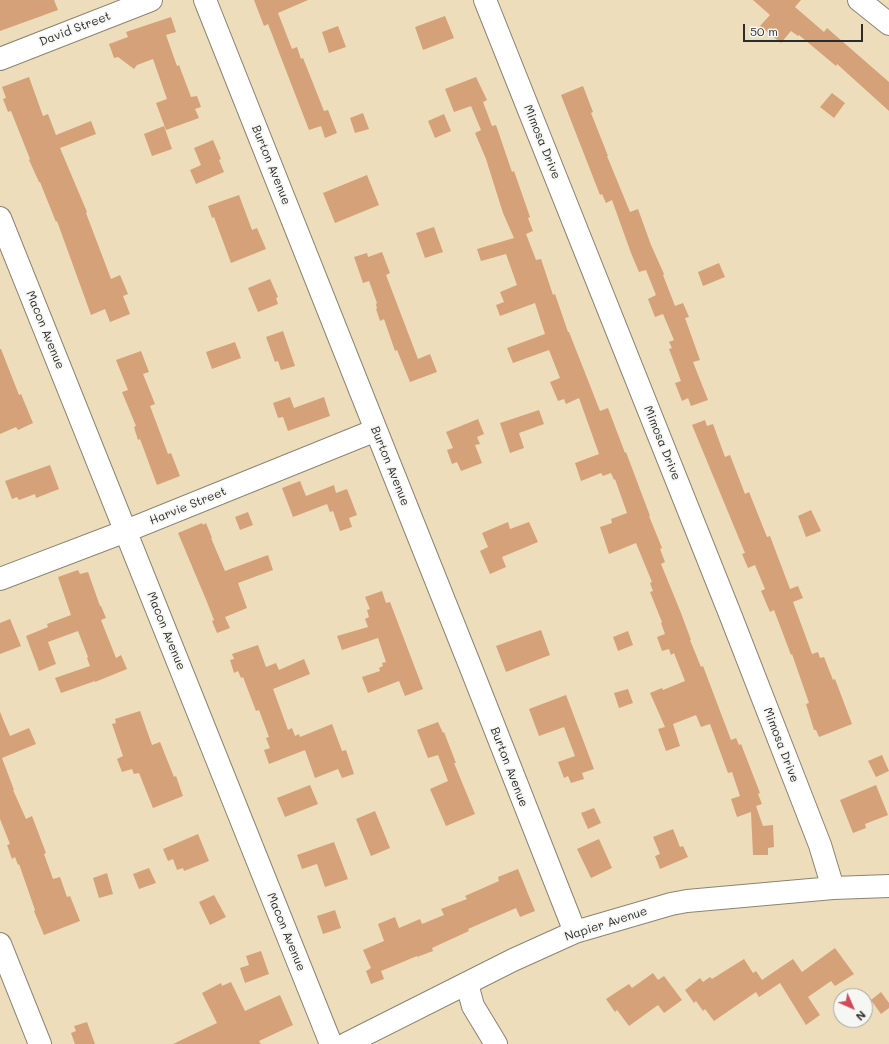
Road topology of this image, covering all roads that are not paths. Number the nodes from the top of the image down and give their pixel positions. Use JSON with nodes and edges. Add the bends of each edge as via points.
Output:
{"nodes":[{"id":1,"x":151,"y":0,"type":"edge"},
{"id":2,"x":205,"y":0,"type":"edge"},
{"id":3,"x":486,"y":0,"type":"edge"},
{"id":4,"x":859,"y":0,"type":"edge"},
{"id":5,"x":889,"y":24,"type":"edge"},
{"id":6,"x":0,"y":59,"type":"edge"},
{"id":7,"x":0,"y":218,"type":"edge"},
{"id":8,"x":376,"y":430,"type":"junction"},
{"id":9,"x":126,"y":531,"type":"junction"},
{"id":10,"x":0,"y":579,"type":"edge"},
{"id":11,"x":889,"y":886,"type":"edge"},
{"id":12,"x":834,"y":888,"type":"junction"},
{"id":13,"x":575,"y":932,"type":"junction"},
{"id":14,"x":0,"y":944,"type":"edge"},
{"id":15,"x":467,"y":984,"type":"junction"},
{"id":16,"x":40,"y":1044,"type":"edge"},
{"id":17,"x":331,"y":1044,"type":"edge"},
{"id":18,"x":346,"y":1044,"type":"edge"},
{"id":19,"x":496,"y":1044,"type":"edge"}],
"edges":[{"from":1,"to":6,"type":"street","name":"David Street"},
{"from":2,"to":8,"type":"street","name":"Burton Avenue"},
{"from":3,"to":12,"type":"street","name":"Mimosa Drive","via":[[730,614],[820,845]]},
{"from":4,"to":5,"type":"street"},
{"from":7,"to":9,"type":"street","name":"Macon Avenue"},
{"from":8,"to":9,"type":"street","name":"Harvie Street"},
{"from":8,"to":13,"type":"street","name":"Burton Avenue"},
{"from":9,"to":10,"type":"street","name":"Harvie Street"},
{"from":9,"to":17,"type":"street","name":"Macon Avenue"},
{"from":11,"to":12,"type":"street","name":"Napier Avenue"},
{"from":12,"to":13,"type":"street","name":"Napier Avenue","via":[[687,901]]},
{"from":13,"to":15,"type":"street","name":"Napier Avenue"},
{"from":14,"to":16,"type":"street"},
{"from":15,"to":18,"type":"street","name":"Napier Avenue"},
{"from":15,"to":19,"type":"street","via":[[472,1006]]}]}
